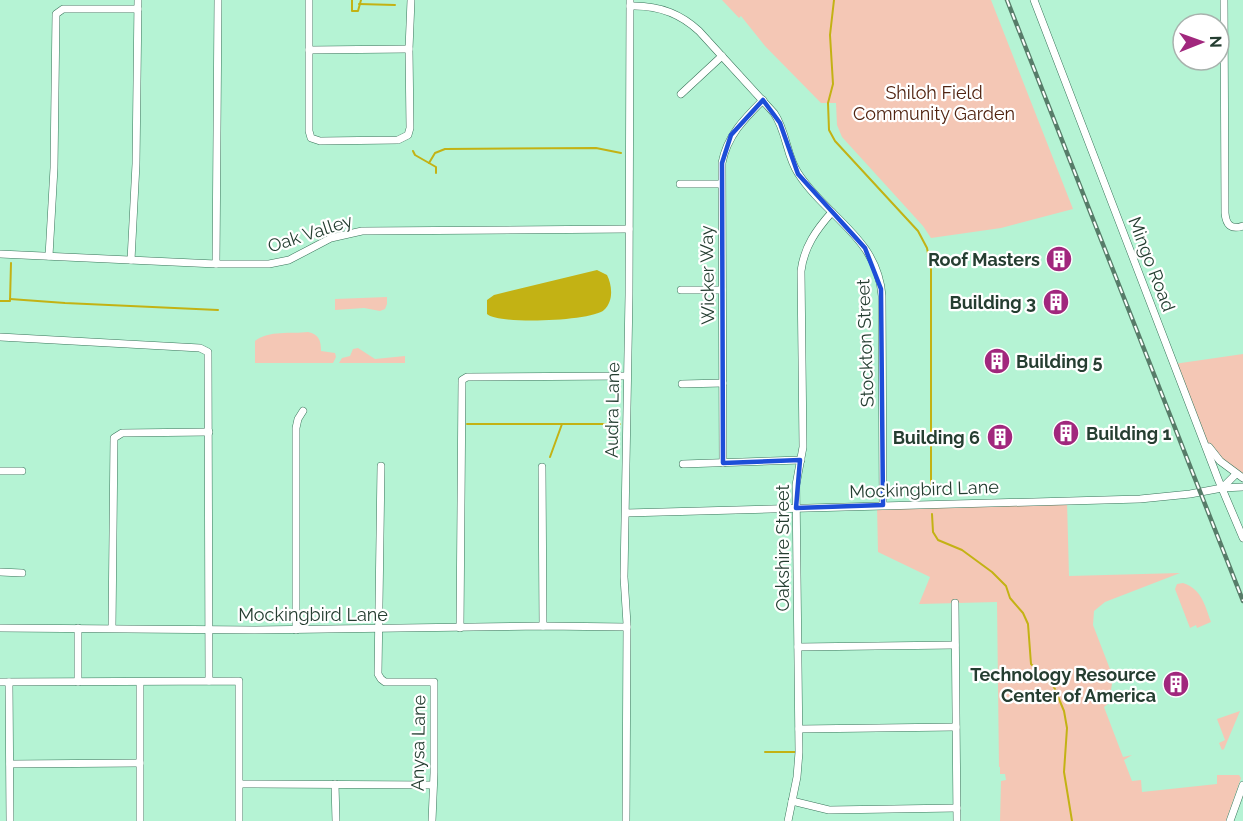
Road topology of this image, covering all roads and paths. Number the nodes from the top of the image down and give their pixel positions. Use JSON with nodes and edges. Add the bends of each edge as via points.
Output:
{"nodes":[{"id":1,"x":138,"y":0,"type":"edge"},
{"id":2,"x":218,"y":0,"type":"edge"},
{"id":3,"x":309,"y":0,"type":"edge"},
{"id":4,"x":411,"y":0,"type":"edge"},
{"id":5,"x":1034,"y":0,"type":"edge"},
{"id":6,"x":1224,"y":0,"type":"edge"},
{"id":7,"x":630,"y":3,"type":"edge"},
{"id":8,"x":138,"y":9,"type":"junction"},
{"id":9,"x":409,"y":49,"type":"junction"},
{"id":10,"x":309,"y":50,"type":"junction"},
{"id":11,"x":722,"y":56,"type":"junction"},
{"id":12,"x":681,"y":94,"type":"dead end"},
{"id":13,"x":763,"y":100,"type":"junction"},
{"id":14,"x":681,"y":184,"type":"dead end"},
{"id":15,"x":721,"y":184,"type":"junction"},
{"id":16,"x":832,"y":212,"type":"junction"},
{"id":17,"x":1243,"y":226,"type":"edge"},
{"id":18,"x":629,"y":229,"type":"junction"},
{"id":19,"x":0,"y":254,"type":"edge"},
{"id":20,"x":49,"y":256,"type":"junction"},
{"id":21,"x":131,"y":260,"type":"junction"},
{"id":22,"x":216,"y":264,"type":"junction"},
{"id":23,"x":681,"y":290,"type":"dead end"},
{"id":24,"x":722,"y":290,"type":"junction"},
{"id":25,"x":0,"y":337,"type":"edge"},
{"id":26,"x":627,"y":376,"type":"junction"},
{"id":27,"x":723,"y":383,"type":"junction"},
{"id":28,"x":682,"y":384,"type":"dead end"},
{"id":29,"x":303,"y":411,"type":"dead end"},
{"id":30,"x":1201,"y":431,"type":"junction"},
{"id":31,"x":209,"y":432,"type":"junction"},
{"id":32,"x":801,"y":460,"type":"junction"},
{"id":33,"x":723,"y":463,"type":"junction"},
{"id":34,"x":683,"y":464,"type":"dead end"},
{"id":35,"x":381,"y":466,"type":"dead end"},
{"id":36,"x":542,"y":467,"type":"dead end"},
{"id":37,"x":0,"y":471,"type":"edge"},
{"id":38,"x":22,"y":471,"type":"dead end"},
{"id":39,"x":1240,"y":476,"type":"edge"},
{"id":40,"x":1222,"y":488,"type":"junction"},
{"id":41,"x":1243,"y":488,"type":"edge"},
{"id":42,"x":883,"y":505,"type":"junction"},
{"id":43,"x":796,"y":508,"type":"junction"},
{"id":44,"x":626,"y":513,"type":"junction"},
{"id":45,"x":1243,"y":538,"type":"edge"},
{"id":46,"x":0,"y":572,"type":"edge"},
{"id":47,"x":22,"y":573,"type":"dead end"},
{"id":48,"x":955,"y":603,"type":"dead end"},
{"id":49,"x":543,"y":626,"type":"junction"},
{"id":50,"x":627,"y":627,"type":"junction"},
{"id":51,"x":0,"y":628,"type":"edge"},
{"id":52,"x":78,"y":628,"type":"junction"},
{"id":53,"x":112,"y":628,"type":"junction"},
{"id":54,"x":460,"y":628,"type":"junction"},
{"id":55,"x":208,"y":629,"type":"junction"},
{"id":56,"x":296,"y":630,"type":"junction"},
{"id":57,"x":378,"y":630,"type":"junction"},
{"id":58,"x":955,"y":645,"type":"junction"},
{"id":59,"x":798,"y":647,"type":"junction"},
{"id":60,"x":209,"y":681,"type":"junction"},
{"id":61,"x":0,"y":682,"type":"edge"},
{"id":62,"x":9,"y":682,"type":"junction"},
{"id":63,"x":78,"y":682,"type":"junction"},
{"id":64,"x":140,"y":682,"type":"junction"},
{"id":65,"x":956,"y":727,"type":"junction"},
{"id":66,"x":799,"y":729,"type":"junction"},
{"id":67,"x":140,"y":763,"type":"junction"},
{"id":68,"x":10,"y":764,"type":"junction"},
{"id":69,"x":240,"y":784,"type":"junction"},
{"id":70,"x":336,"y":784,"type":"junction"},
{"id":71,"x":433,"y":785,"type":"junction"},
{"id":72,"x":1243,"y":785,"type":"edge"},
{"id":73,"x":792,"y":801,"type":"junction"},
{"id":74,"x":957,"y":808,"type":"junction"},
{"id":75,"x":10,"y":821,"type":"edge"},
{"id":76,"x":141,"y":821,"type":"edge"},
{"id":77,"x":239,"y":821,"type":"edge"},
{"id":78,"x":336,"y":821,"type":"edge"},
{"id":79,"x":432,"y":821,"type":"edge"},
{"id":80,"x":626,"y":821,"type":"edge"},
{"id":81,"x":788,"y":821,"type":"edge"},
{"id":82,"x":957,"y":821,"type":"edge"},
{"id":83,"x":1230,"y":821,"type":"edge"}],
"edges":[{"from":1,"to":8,"type":"street"},
{"from":2,"to":22,"type":"street"},
{"from":3,"to":10,"type":"street"},
{"from":4,"to":9,"type":"street"},
{"from":5,"to":30,"type":"street","name":"Mingo Road"},
{"from":6,"to":17,"type":"street","via":[[1225,213],[1230,226]]},
{"from":7,"to":11,"type":"street","name":"Stockton Street","via":[[677,15]]},
{"from":7,"to":18,"type":"street","name":"Audra Lane"},
{"from":8,"to":20,"type":"street","via":[[63,9],[56,14]]},
{"from":8,"to":21,"type":"street"},
{"from":9,"to":10,"type":"street"},
{"from":9,"to":10,"type":"street","via":[[410,128],[406,137],[320,141],[311,138],[309,128]]},
{"from":11,"to":12,"type":"street"},
{"from":11,"to":13,"type":"street","name":"Stockton Street"},
{"from":13,"to":15,"type":"street","name":"Wicker Way","via":[[728,141]]},
{"from":13,"to":16,"type":"street","name":"Stockton Street","via":[[780,123],[798,174]]},
{"from":14,"to":15,"type":"street"},
{"from":15,"to":24,"type":"street","name":"Wicker Way"},
{"from":16,"to":32,"type":"street","name":"Oakshire Street","via":[[814,234],[802,267]]},
{"from":16,"to":42,"type":"street","name":"Stockton Street","via":[[865,248],[880,282]]},
{"from":18,"to":22,"type":"street","name":"Oak Valley","via":[[362,231],[324,241],[282,262]]},
{"from":18,"to":26,"type":"street","name":"Audra Lane"},
{"from":19,"to":20,"type":"street","name":"Oak Valley"},
{"from":20,"to":21,"type":"street","name":"Oak Valley"},
{"from":21,"to":22,"type":"street","name":"Oak Valley"},
{"from":23,"to":24,"type":"street"},
{"from":24,"to":27,"type":"street","name":"Wicker Way"},
{"from":25,"to":31,"type":"street","via":[[206,350]]},
{"from":26,"to":44,"type":"street","name":"Audra Lane"},
{"from":26,"to":54,"type":"street","via":[[462,380]]},
{"from":27,"to":28,"type":"street"},
{"from":27,"to":33,"type":"street","name":"Wicker Way"},
{"from":29,"to":56,"type":"street","via":[[296,428]]},
{"from":30,"to":39,"type":"street","via":[[1214,454]]},
{"from":30,"to":40,"type":"street","name":"Mingo Road"},
{"from":31,"to":53,"type":"street","via":[[115,436]]},
{"from":31,"to":55,"type":"street"},
{"from":32,"to":33,"type":"street"},
{"from":32,"to":43,"type":"street","name":"Oakshire Street"},
{"from":33,"to":34,"type":"street"},
{"from":35,"to":57,"type":"street","name":"Anysa Lane"},
{"from":36,"to":49,"type":"street"},
{"from":37,"to":38,"type":"street"},
{"from":39,"to":40,"type":"street"},
{"from":40,"to":41,"type":"street","name":"Mockingbird Lane"},
{"from":40,"to":42,"type":"street","name":"Mockingbird Lane","via":[[1140,499]]},
{"from":40,"to":45,"type":"street","name":"Mingo Road"},
{"from":42,"to":43,"type":"street","name":"Mockingbird Lane"},
{"from":43,"to":44,"type":"street","name":"Mockingbird Lane"},
{"from":43,"to":59,"type":"street","name":"Oakshire Street"},
{"from":44,"to":50,"type":"street","name":"Audra Lane"},
{"from":46,"to":47,"type":"street"},
{"from":48,"to":58,"type":"street"},
{"from":49,"to":50,"type":"street","name":"Mockingbird Lane"},
{"from":49,"to":54,"type":"street","name":"Mockingbird Lane"},
{"from":50,"to":80,"type":"street","name":"Audra Lane"},
{"from":51,"to":52,"type":"street","name":"Mockingbird Lane"},
{"from":52,"to":53,"type":"street","name":"Mockingbird Lane"},
{"from":52,"to":63,"type":"street"},
{"from":53,"to":55,"type":"street","name":"Mockingbird Lane"},
{"from":54,"to":57,"type":"street","name":"Mockingbird Lane"},
{"from":55,"to":56,"type":"street","name":"Mockingbird Lane"},
{"from":55,"to":60,"type":"street"},
{"from":56,"to":57,"type":"street","name":"Mockingbird Lane"},
{"from":57,"to":71,"type":"street","name":"Anysa Lane","via":[[381,679],[434,682]]},
{"from":58,"to":59,"type":"street"},
{"from":58,"to":65,"type":"street"},
{"from":59,"to":66,"type":"street","name":"Oakshire Street"},
{"from":60,"to":64,"type":"street"},
{"from":60,"to":69,"type":"street","via":[[239,681]]},
{"from":61,"to":62,"type":"street"},
{"from":62,"to":63,"type":"street"},
{"from":62,"to":68,"type":"street"},
{"from":63,"to":64,"type":"street"},
{"from":64,"to":67,"type":"street"},
{"from":65,"to":66,"type":"street"},
{"from":65,"to":74,"type":"street"},
{"from":66,"to":73,"type":"street","name":"Oakshire Street"},
{"from":67,"to":68,"type":"street"},
{"from":67,"to":76,"type":"street"},
{"from":68,"to":75,"type":"street"},
{"from":69,"to":70,"type":"street"},
{"from":69,"to":77,"type":"street"},
{"from":70,"to":71,"type":"street"},
{"from":70,"to":78,"type":"street"},
{"from":71,"to":79,"type":"street","name":"Anysa Lane"},
{"from":72,"to":83,"type":"street"},
{"from":73,"to":74,"type":"street","via":[[829,810]]},
{"from":73,"to":81,"type":"street","name":"Oakshire Street"},
{"from":74,"to":82,"type":"street"}]}
